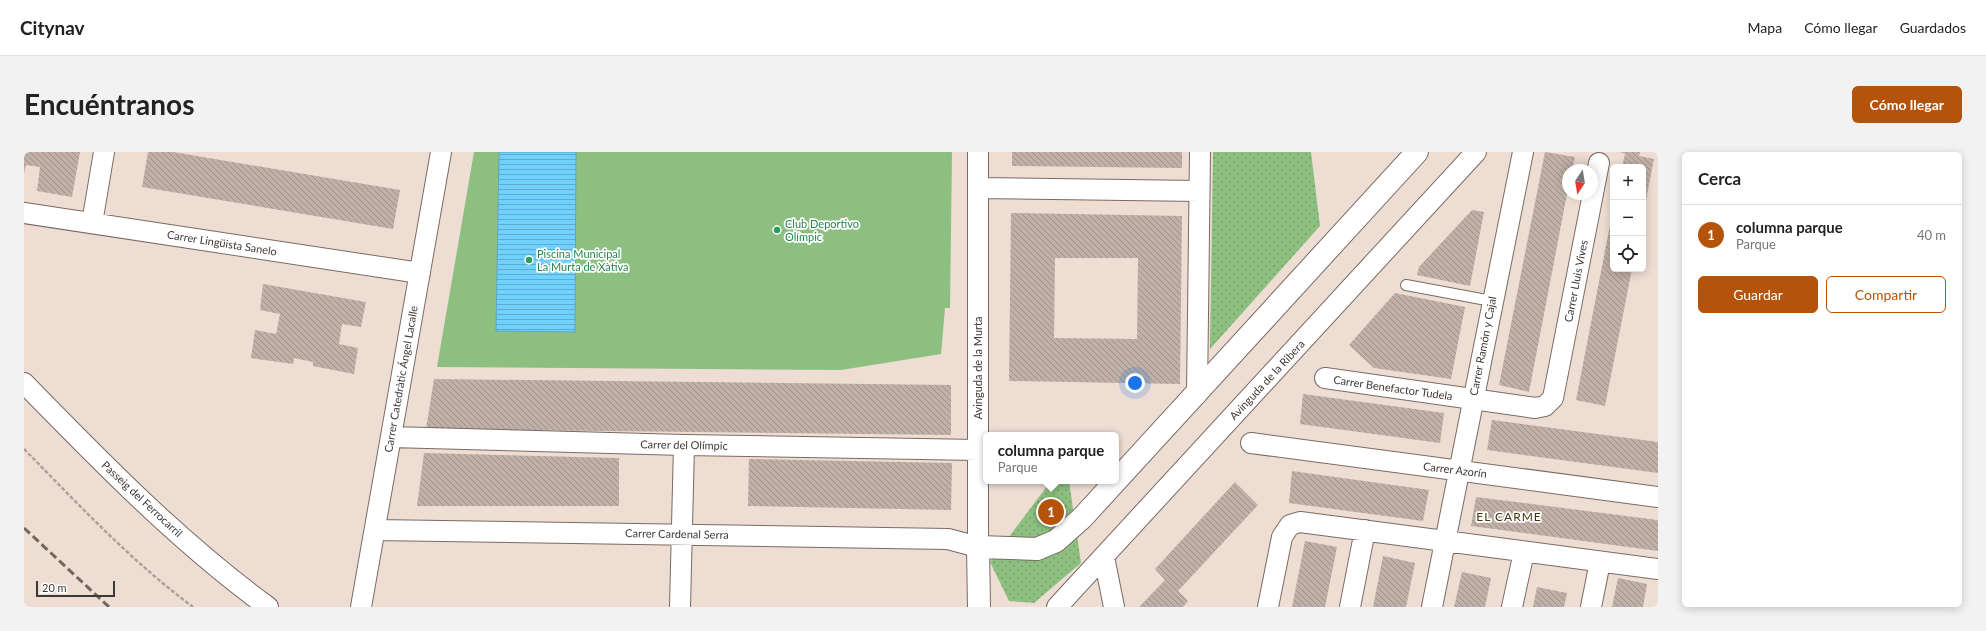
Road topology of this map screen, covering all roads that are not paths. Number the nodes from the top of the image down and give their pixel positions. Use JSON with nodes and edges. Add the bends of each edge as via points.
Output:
{"nodes":[{"id":1,"x":104,"y":152,"type":"edge"},
{"id":2,"x":441,"y":152,"type":"edge"},
{"id":3,"x":978,"y":152,"type":"edge"},
{"id":4,"x":1200,"y":152,"type":"edge"},
{"id":5,"x":1418,"y":152,"type":"edge"},
{"id":6,"x":1476,"y":152,"type":"edge"},
{"id":7,"x":1523,"y":152,"type":"edge"},
{"id":8,"x":1599,"y":164,"type":"dead end"},
{"id":9,"x":978,"y":188,"type":"junction"},
{"id":10,"x":1200,"y":191,"type":"junction"},
{"id":11,"x":24,"y":213,"type":"edge"},
{"id":12,"x":92,"y":223,"type":"junction"},
{"id":13,"x":420,"y":273,"type":"junction"},
{"id":14,"x":1406,"y":285,"type":"dead end"},
{"id":15,"x":1492,"y":301,"type":"junction"},
{"id":16,"x":1325,"y":378,"type":"dead end"},
{"id":17,"x":24,"y":383,"type":"edge"},
{"id":18,"x":1197,"y":394,"type":"junction"},
{"id":19,"x":1553,"y":398,"type":"joint"},
{"id":20,"x":1473,"y":399,"type":"junction"},
{"id":21,"x":391,"y":437,"type":"junction"},
{"id":22,"x":1251,"y":443,"type":"dead end"},
{"id":23,"x":684,"y":445,"type":"junction"},
{"id":24,"x":978,"y":450,"type":"junction"},
{"id":25,"x":1460,"y":470,"type":"junction"},
{"id":26,"x":1119,"y":478,"type":"edge"},
{"id":27,"x":1114,"y":484,"type":"edge"},
{"id":28,"x":1658,"y":497,"type":"edge"},
{"id":29,"x":375,"y":530,"type":"junction"},
{"id":30,"x":1365,"y":530,"type":"junction"},
{"id":31,"x":683,"y":534,"type":"junction"},
{"id":32,"x":1445,"y":541,"type":"junction"},
{"id":33,"x":978,"y":547,"type":"junction"},
{"id":34,"x":1524,"y":552,"type":"junction"},
{"id":35,"x":1104,"y":557,"type":"junction"},
{"id":36,"x":1600,"y":562,"type":"junction"},
{"id":37,"x":1658,"y":570,"type":"edge"},
{"id":38,"x":268,"y":607,"type":"edge"},
{"id":39,"x":361,"y":607,"type":"edge"},
{"id":40,"x":680,"y":607,"type":"edge"},
{"id":41,"x":979,"y":607,"type":"edge"},
{"id":42,"x":1057,"y":607,"type":"edge"},
{"id":43,"x":1114,"y":607,"type":"edge"},
{"id":44,"x":1268,"y":607,"type":"edge"},
{"id":45,"x":1350,"y":607,"type":"edge"},
{"id":46,"x":1432,"y":607,"type":"edge"},
{"id":47,"x":1512,"y":607,"type":"edge"},
{"id":48,"x":1591,"y":607,"type":"edge"}],
"edges":[{"from":1,"to":12,"type":"street"},
{"from":2,"to":13,"type":"street","name":"Carrer Catedràtic Ángel Lacalle"},
{"from":3,"to":9,"type":"street","name":"Avinguda de la Murta"},
{"from":4,"to":10,"type":"street"},
{"from":5,"to":18,"type":"street"},
{"from":6,"to":35,"type":"street","name":"Avinguda de la Ribera"},
{"from":7,"to":15,"type":"street","name":"Carrer Ramón y Cajal"},
{"from":8,"to":19,"type":"street","name":"Carrer Lluis Vives"},
{"from":9,"to":10,"type":"street"},
{"from":9,"to":24,"type":"street","name":"Avinguda de la Murta"},
{"from":10,"to":18,"type":"street"},
{"from":11,"to":12,"type":"street","name":"Carrer Lingüista Sanelo"},
{"from":12,"to":13,"type":"street","name":"Carrer Lingüista Sanelo"},
{"from":13,"to":21,"type":"street","name":"Carrer Catedràtic Ángel Lacalle"},
{"from":14,"to":15,"type":"lane"},
{"from":15,"to":20,"type":"street","name":"Carrer Ramón y Cajal"},
{"from":16,"to":20,"type":"street","name":"Carrer Benefactor Tudela"},
{"from":17,"to":38,"type":"street","name":"Passeig del Ferrocarril","via":[[150,508]]},
{"from":18,"to":26,"type":"street"},
{"from":19,"to":20,"type":"street","name":"Carrer Benefactor Tudela","via":[[1545,406],[1535,408]]},
{"from":20,"to":25,"type":"street","name":"Carrer Ramón y Cajal"},
{"from":21,"to":23,"type":"street","name":"Carrer del Olímpic"},
{"from":21,"to":29,"type":"street","name":"Carrer Catedràtic Ángel Lacalle"},
{"from":22,"to":25,"type":"street","name":"Carrer Azorín"},
{"from":23,"to":24,"type":"street","name":"Carrer del Olímpic"},
{"from":23,"to":31,"type":"street"},
{"from":24,"to":33,"type":"street","name":"Avinguda de la Murta"},
{"from":25,"to":28,"type":"street","name":"Carrer Azorín"},
{"from":25,"to":32,"type":"street","name":"Carrer Ramón y Cajal"},
{"from":27,"to":33,"type":"street","via":[[1056,541],[1037,549]]},
{"from":29,"to":31,"type":"street","name":"Carrer Cardenal Serra"},
{"from":29,"to":39,"type":"street","name":"Carrer Catedràtic Ángel Lacalle"},
{"from":30,"to":32,"type":"street"},
{"from":30,"to":44,"type":"street","via":[[1305,521],[1290,525],[1282,537]]},
{"from":30,"to":45,"type":"street"},
{"from":31,"to":33,"type":"street","name":"Carrer Cardenal Serra","via":[[948,539]]},
{"from":31,"to":40,"type":"street"},
{"from":32,"to":34,"type":"street"},
{"from":32,"to":46,"type":"street","name":"Carrer Ramón y Cajal"},
{"from":33,"to":41,"type":"street","name":"Avinguda de la Murta"},
{"from":34,"to":36,"type":"street"},
{"from":34,"to":47,"type":"street"},
{"from":35,"to":42,"type":"street","name":"Avinguda de la Ribera"},
{"from":35,"to":43,"type":"street"},
{"from":36,"to":37,"type":"street"},
{"from":36,"to":48,"type":"street"}]}
